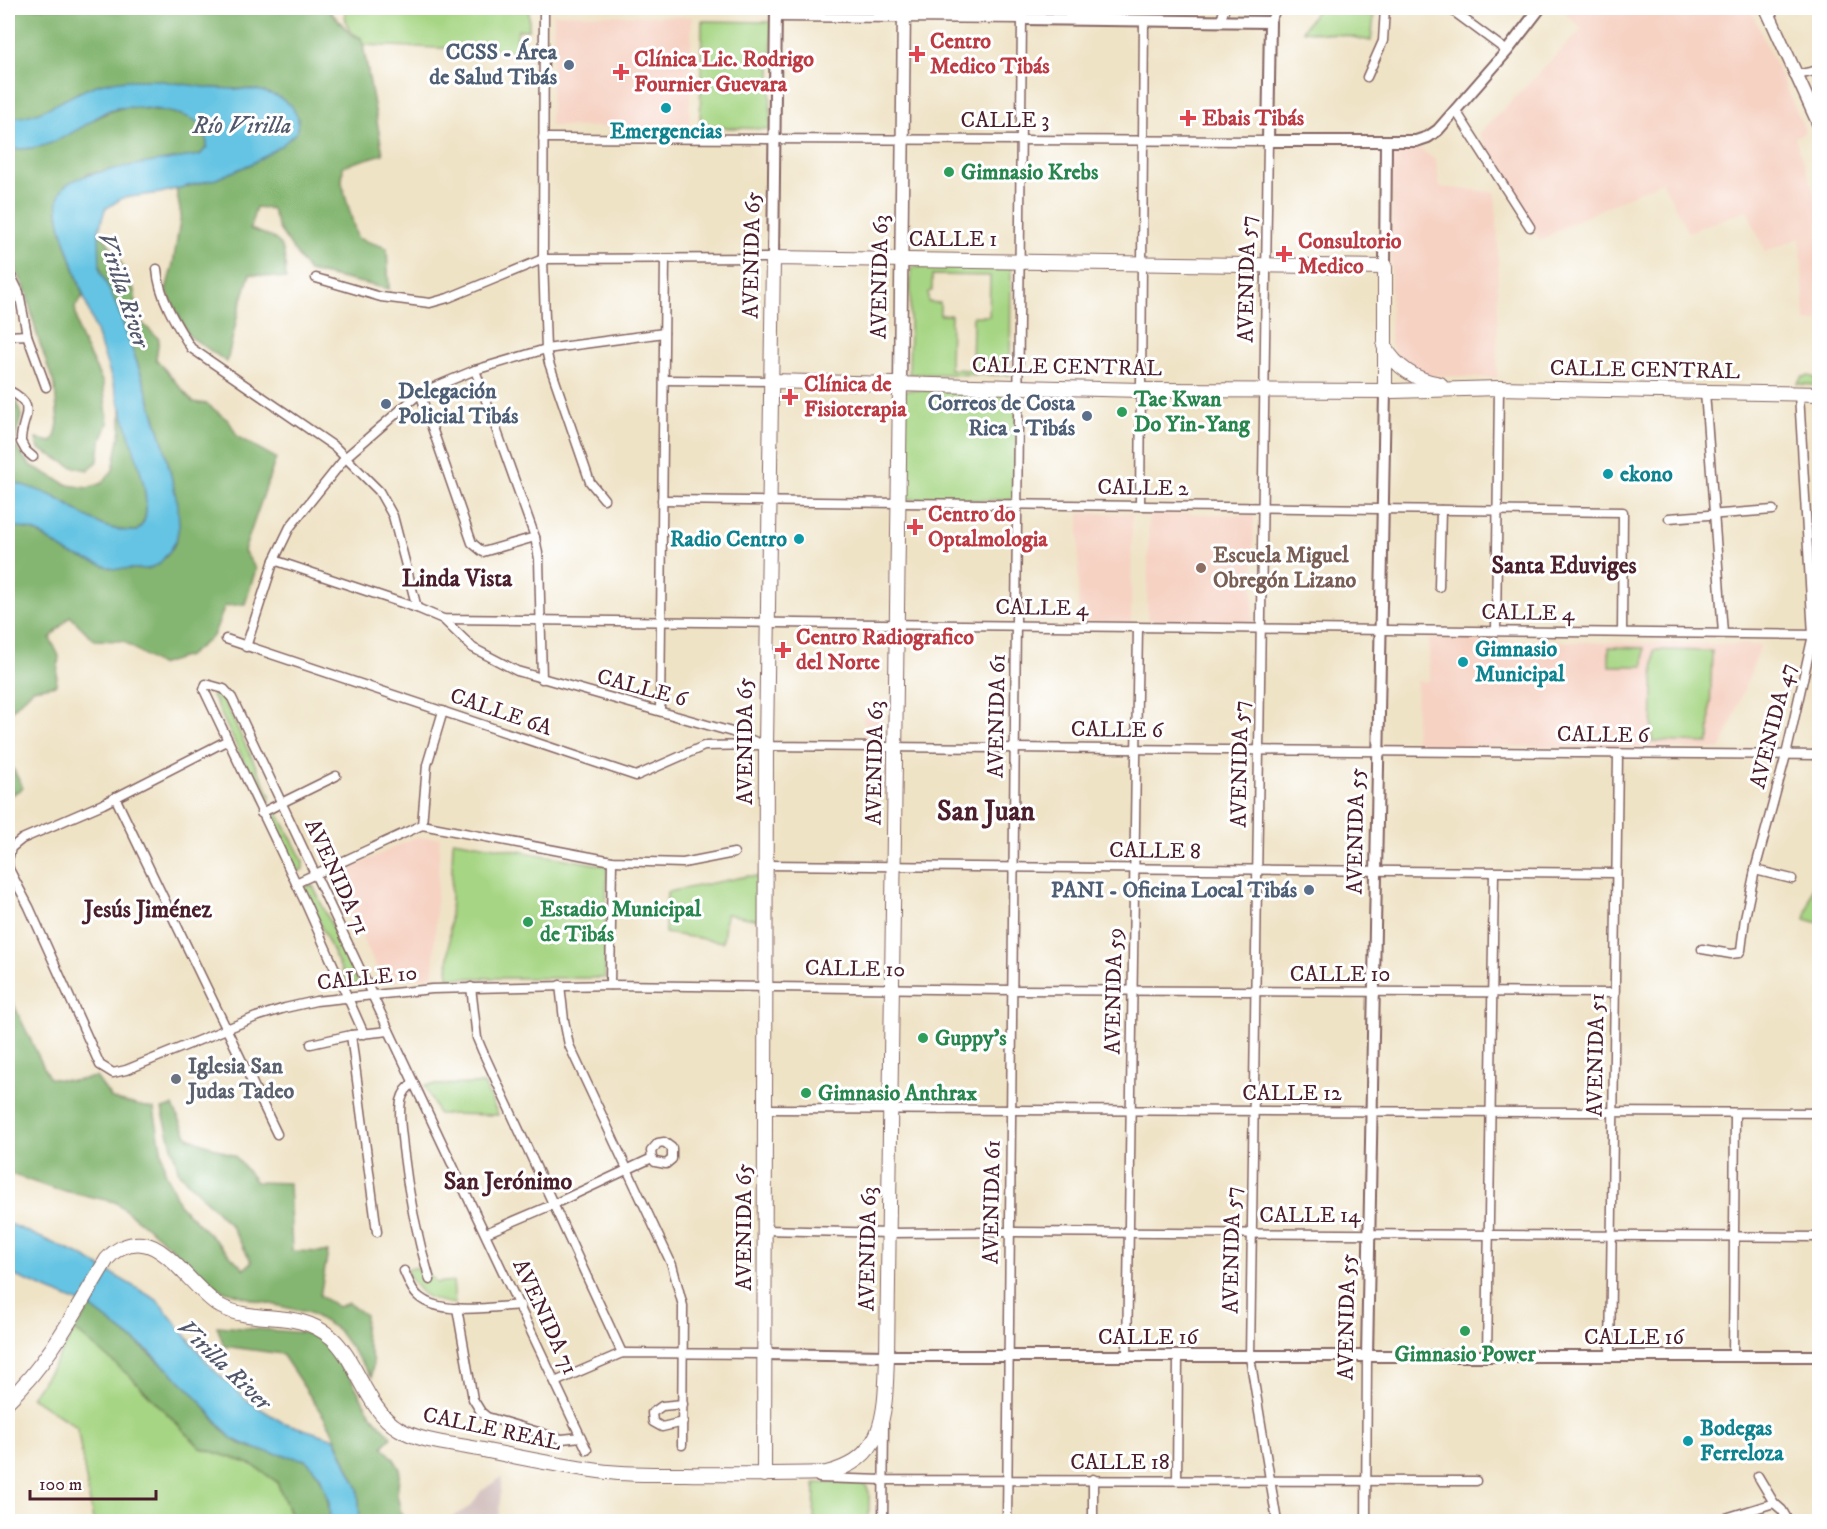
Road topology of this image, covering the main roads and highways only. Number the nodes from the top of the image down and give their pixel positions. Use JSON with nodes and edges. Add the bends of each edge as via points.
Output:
{"nodes":[{"id":1,"x":1766,"y":8,"type":"edge"},
{"id":2,"x":904,"y":13,"type":"edge"},
{"id":3,"x":1818,"y":120,"type":"edge"},
{"id":4,"x":773,"y":258,"type":"joint"},
{"id":5,"x":902,"y":260,"type":"junction"},
{"id":6,"x":1385,"y":267,"type":"joint"},
{"id":7,"x":1384,"y":346,"type":"junction"},
{"id":8,"x":771,"y":381,"type":"junction"},
{"id":9,"x":900,"y":385,"type":"junction"},
{"id":10,"x":1469,"y":388,"type":"junction"},
{"id":11,"x":1385,"y":391,"type":"junction"},
{"id":12,"x":1820,"y":394,"type":"edge"},
{"id":13,"x":8,"y":1401,"type":"edge"},
{"id":14,"x":764,"y":1475,"type":"junction"}],
"edges":[{"from":1,"to":3,"type":"main road"},
{"from":2,"to":5,"type":"main road","name":"AVENIDA 63"},
{"from":4,"to":5,"type":"main road","name":"CALLE 1"},
{"from":4,"to":8,"type":"main road","name":"AVENIDA 65"},
{"from":5,"to":6,"type":"main road","name":"CALLE 1"},
{"from":5,"to":9,"type":"main road","name":"AVENIDA 63"},
{"from":6,"to":7,"type":"main road","name":"AVENIDA 55"},
{"from":7,"to":10,"type":"main road","name":"CALLE CENTRAL","via":[[1391,358],[1414,376],[1427,382]]},
{"from":7,"to":11,"type":"main road","name":"AVENIDA 55"},
{"from":8,"to":9,"type":"main road","name":"CALLE CENTRAL"},
{"from":8,"to":14,"type":"main road","name":"AVENIDA 65"},
{"from":9,"to":11,"type":"main road","name":"CALLE CENTRAL"},
{"from":9,"to":14,"type":"main road","name":"AVENIDA 63","via":[[884,1411],[871,1445],[843,1468],[826,1473]]},
{"from":10,"to":11,"type":"main road","name":"CALLE CENTRAL"},
{"from":10,"to":12,"type":"main road","name":"CALLE CENTRAL"},
{"from":13,"to":14,"type":"main road","name":"CALLE REAL","via":[[40,1366],[107,1258],[116,1250],[144,1244],[169,1258],[220,1306],[237,1313],[304,1322],[321,1330],[334,1341],[384,1417],[399,1429],[426,1438],[600,1472]]}]}
